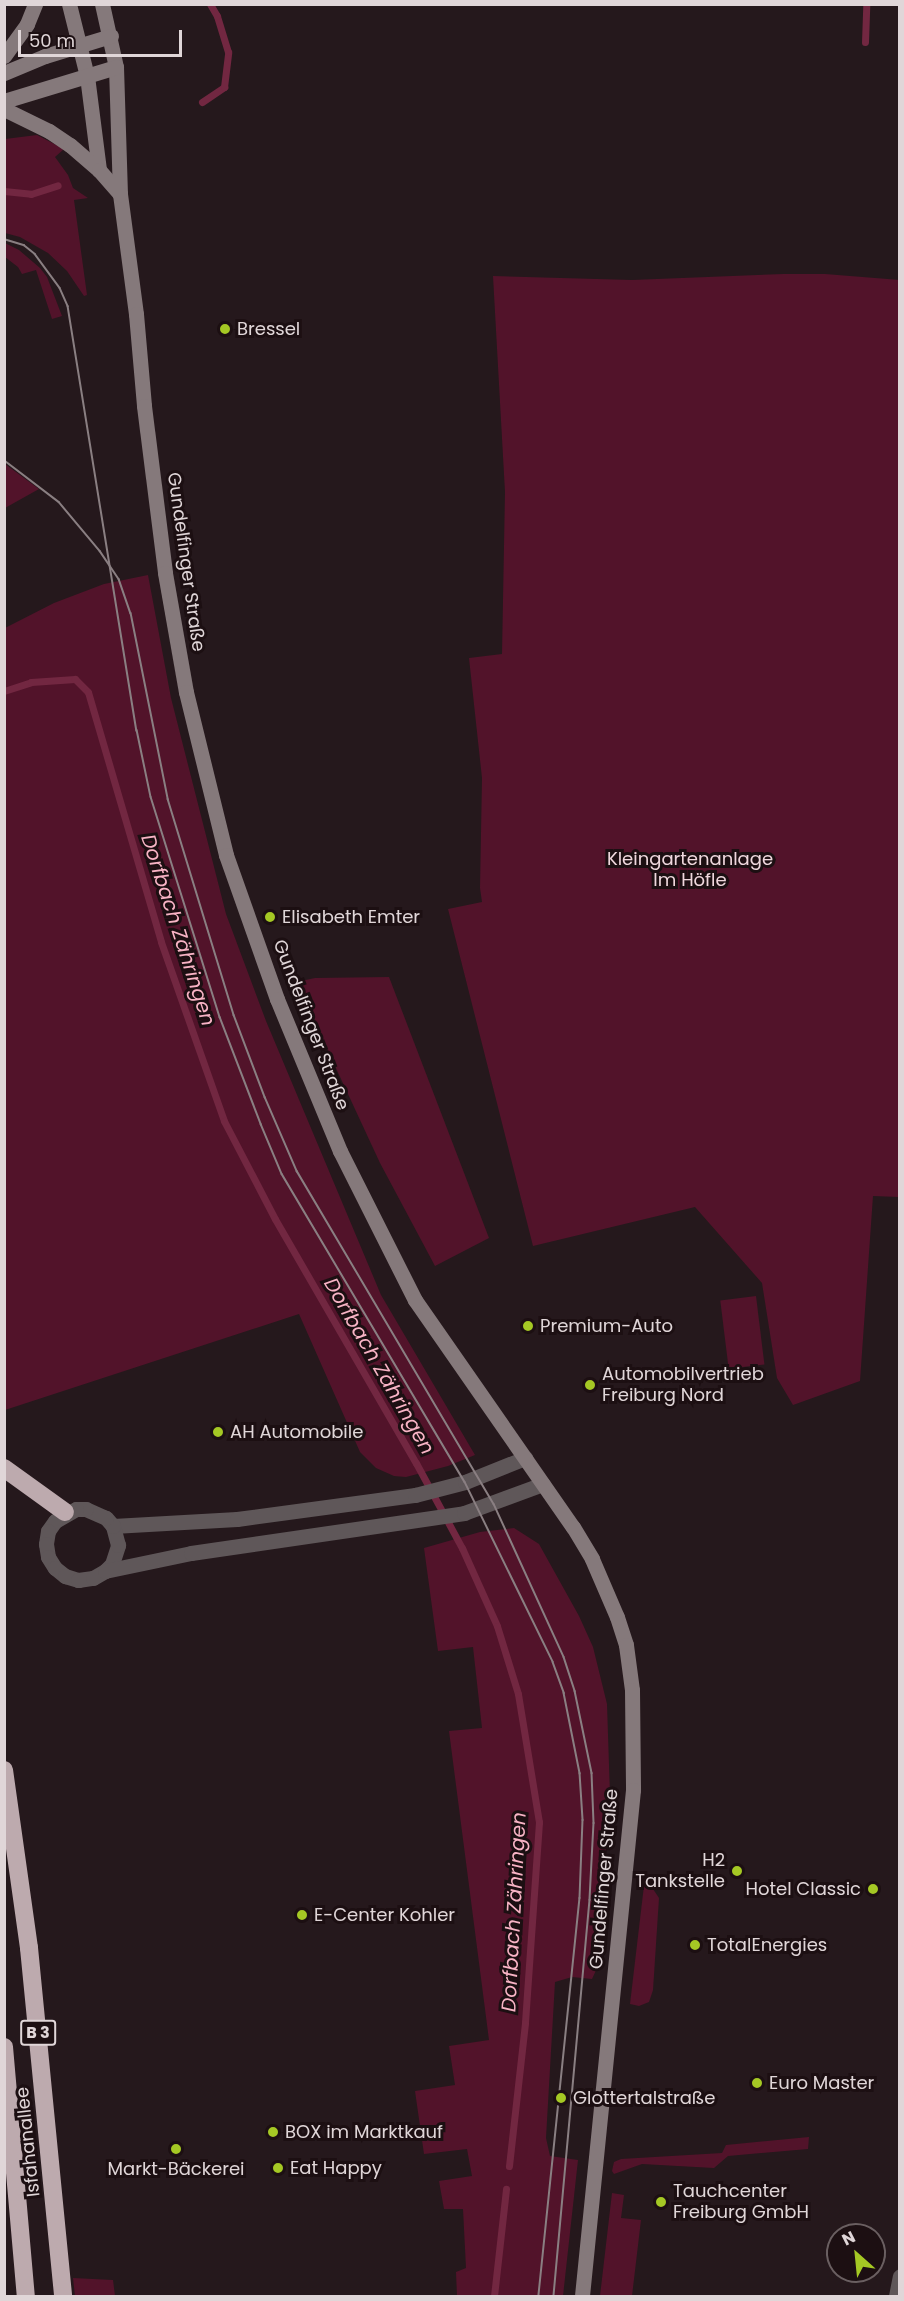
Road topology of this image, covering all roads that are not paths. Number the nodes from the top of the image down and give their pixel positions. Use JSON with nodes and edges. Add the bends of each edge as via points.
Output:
{"nodes":[{"id":1,"x":35,"y":4,"type":"edge"},
{"id":2,"x":69,"y":4,"type":"edge"},
{"id":3,"x":102,"y":4,"type":"edge"},
{"id":4,"x":111,"y":36,"type":"junction"},
{"id":5,"x":81,"y":45,"type":"junction"},
{"id":6,"x":4,"y":56,"type":"edge"},
{"id":7,"x":116,"y":67,"type":"junction"},
{"id":8,"x":4,"y":73,"type":"edge"},
{"id":9,"x":87,"y":76,"type":"junction"},
{"id":10,"x":4,"y":101,"type":"edge"},
{"id":11,"x":4,"y":109,"type":"edge"},
{"id":12,"x":99,"y":170,"type":"junction"},
{"id":13,"x":120,"y":194,"type":"junction"},
{"id":14,"x":525,"y":1458,"type":"junction"},
{"id":15,"x":4,"y":1468,"type":"edge"},
{"id":16,"x":543,"y":1484,"type":"junction"},
{"id":17,"x":65,"y":1512,"type":"junction"},
{"id":18,"x":113,"y":1526,"type":"junction"},
{"id":19,"x":105,"y":1571,"type":"junction"},
{"id":20,"x":4,"y":1770,"type":"edge"},
{"id":21,"x":4,"y":2048,"type":"edge"},
{"id":22,"x":900,"y":2276,"type":"edge"},
{"id":23,"x":26,"y":2296,"type":"edge"},
{"id":24,"x":63,"y":2296,"type":"edge"},
{"id":25,"x":582,"y":2296,"type":"edge"},
{"id":26,"x":896,"y":2296,"type":"edge"}],
"edges":[{"from":1,"to":6,"type":"street","via":[[27,24]]},
{"from":2,"to":5,"type":"street"},
{"from":3,"to":4,"type":"street","name":"Gundelfinger Straße"},
{"from":4,"to":5,"type":"street"},
{"from":4,"to":7,"type":"street","name":"Gundelfinger Straße"},
{"from":5,"to":8,"type":"street"},
{"from":5,"to":9,"type":"street"},
{"from":7,"to":9,"type":"street"},
{"from":7,"to":13,"type":"street","name":"Gundelfinger Straße"},
{"from":9,"to":10,"type":"street"},
{"from":9,"to":12,"type":"street"},
{"from":11,"to":12,"type":"street","via":[[49,131]]},
{"from":12,"to":13,"type":"street"},
{"from":13,"to":14,"type":"street","name":"Gundelfinger Straße","via":[[170,605],[186,692],[226,855],[277,999],[340,1151],[415,1300]]},
{"from":14,"to":16,"type":"street","name":"Gundelfinger Straße"},
{"from":14,"to":18,"type":"street","via":[[415,1495],[237,1519]]},
{"from":15,"to":17,"type":"highway"},
{"from":16,"to":19,"type":"street","via":[[464,1514],[259,1541]]},
{"from":16,"to":25,"type":"street","name":"Gundelfinger Straße","via":[[592,1559],[626,1645],[632,1690],[633,1790]]},
{"from":17,"to":18,"type":"street","via":[[86,1509],[106,1518]]},
{"from":17,"to":19,"type":"street","via":[[48,1531],[48,1557],[55,1568],[78,1580]]},
{"from":18,"to":19,"type":"street","via":[[117,1545],[112,1564]]},
{"from":20,"to":24,"type":"highway","name":"Isfahanallee","number":"B 3","via":[[29,1948]]},
{"from":21,"to":23,"type":"highway","name":"Isfahanallee","number":"B 3"},
{"from":22,"to":26,"type":"street"}]}
